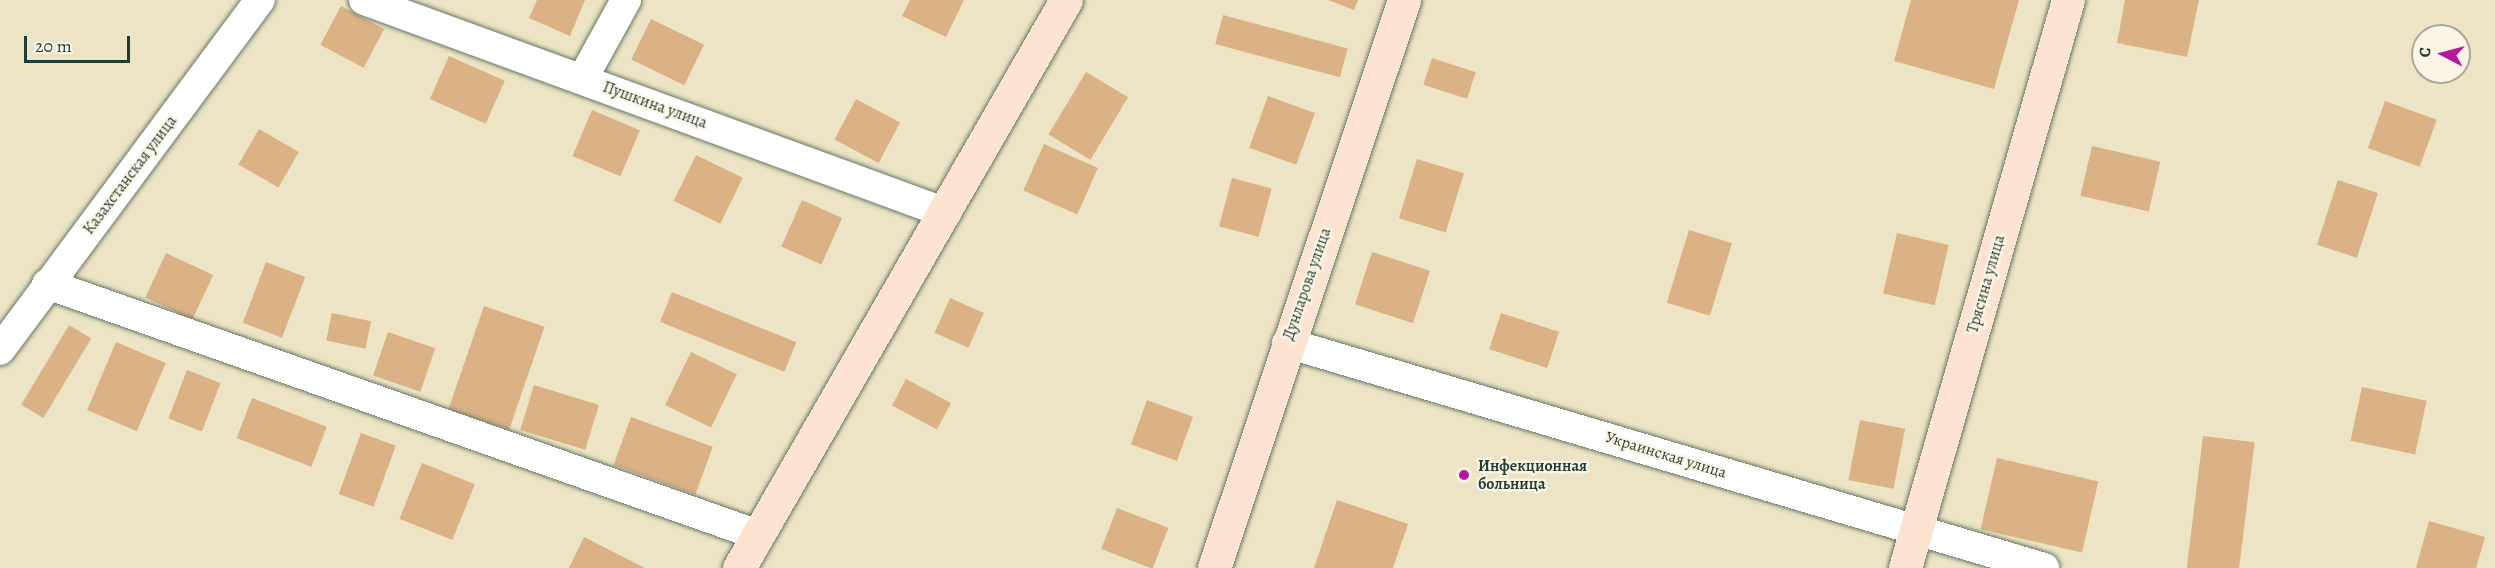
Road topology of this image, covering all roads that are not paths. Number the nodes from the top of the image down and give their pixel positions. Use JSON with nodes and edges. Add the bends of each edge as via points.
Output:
{"nodes":[{"id":1,"x":260,"y":0,"type":"edge"},
{"id":2,"x":364,"y":0,"type":"edge"},
{"id":3,"x":626,"y":0,"type":"edge"},
{"id":4,"x":1066,"y":0,"type":"edge"},
{"id":5,"x":1404,"y":0,"type":"edge"},
{"id":6,"x":2068,"y":0,"type":"edge"},
{"id":7,"x":583,"y":78,"type":"junction"},
{"id":8,"x":946,"y":213,"type":"junction"},
{"id":9,"x":47,"y":284,"type":"junction"},
{"id":10,"x":1287,"y":343,"type":"junction"},
{"id":11,"x":0,"y":350,"type":"edge"},
{"id":12,"x":1916,"y":530,"type":"junction"},
{"id":13,"x":758,"y":535,"type":"junction"},
{"id":14,"x":739,"y":568,"type":"edge"},
{"id":15,"x":1214,"y":568,"type":"edge"},
{"id":16,"x":1905,"y":568,"type":"edge"},
{"id":17,"x":2044,"y":568,"type":"edge"}],
"edges":[{"from":1,"to":9,"type":"street","name":"Казахстанская улица"},
{"from":2,"to":7,"type":"street","name":"Пушкина улица"},
{"from":3,"to":7,"type":"street"},
{"from":4,"to":8,"type":"main road"},
{"from":5,"to":10,"type":"main road","name":"Дунларова улица"},
{"from":6,"to":12,"type":"main road","name":"Трясина улица"},
{"from":7,"to":8,"type":"street","name":"Пушкина улица"},
{"from":8,"to":13,"type":"main road"},
{"from":9,"to":11,"type":"street","name":"Казахстанская улица"},
{"from":9,"to":13,"type":"street"},
{"from":10,"to":12,"type":"street","name":"Украинская улица"},
{"from":10,"to":15,"type":"main road","name":"Дунларова улица"},
{"from":12,"to":16,"type":"main road","name":"Трясина улица"},
{"from":12,"to":17,"type":"street","name":"Украинская улица"},
{"from":13,"to":14,"type":"main road"}]}
